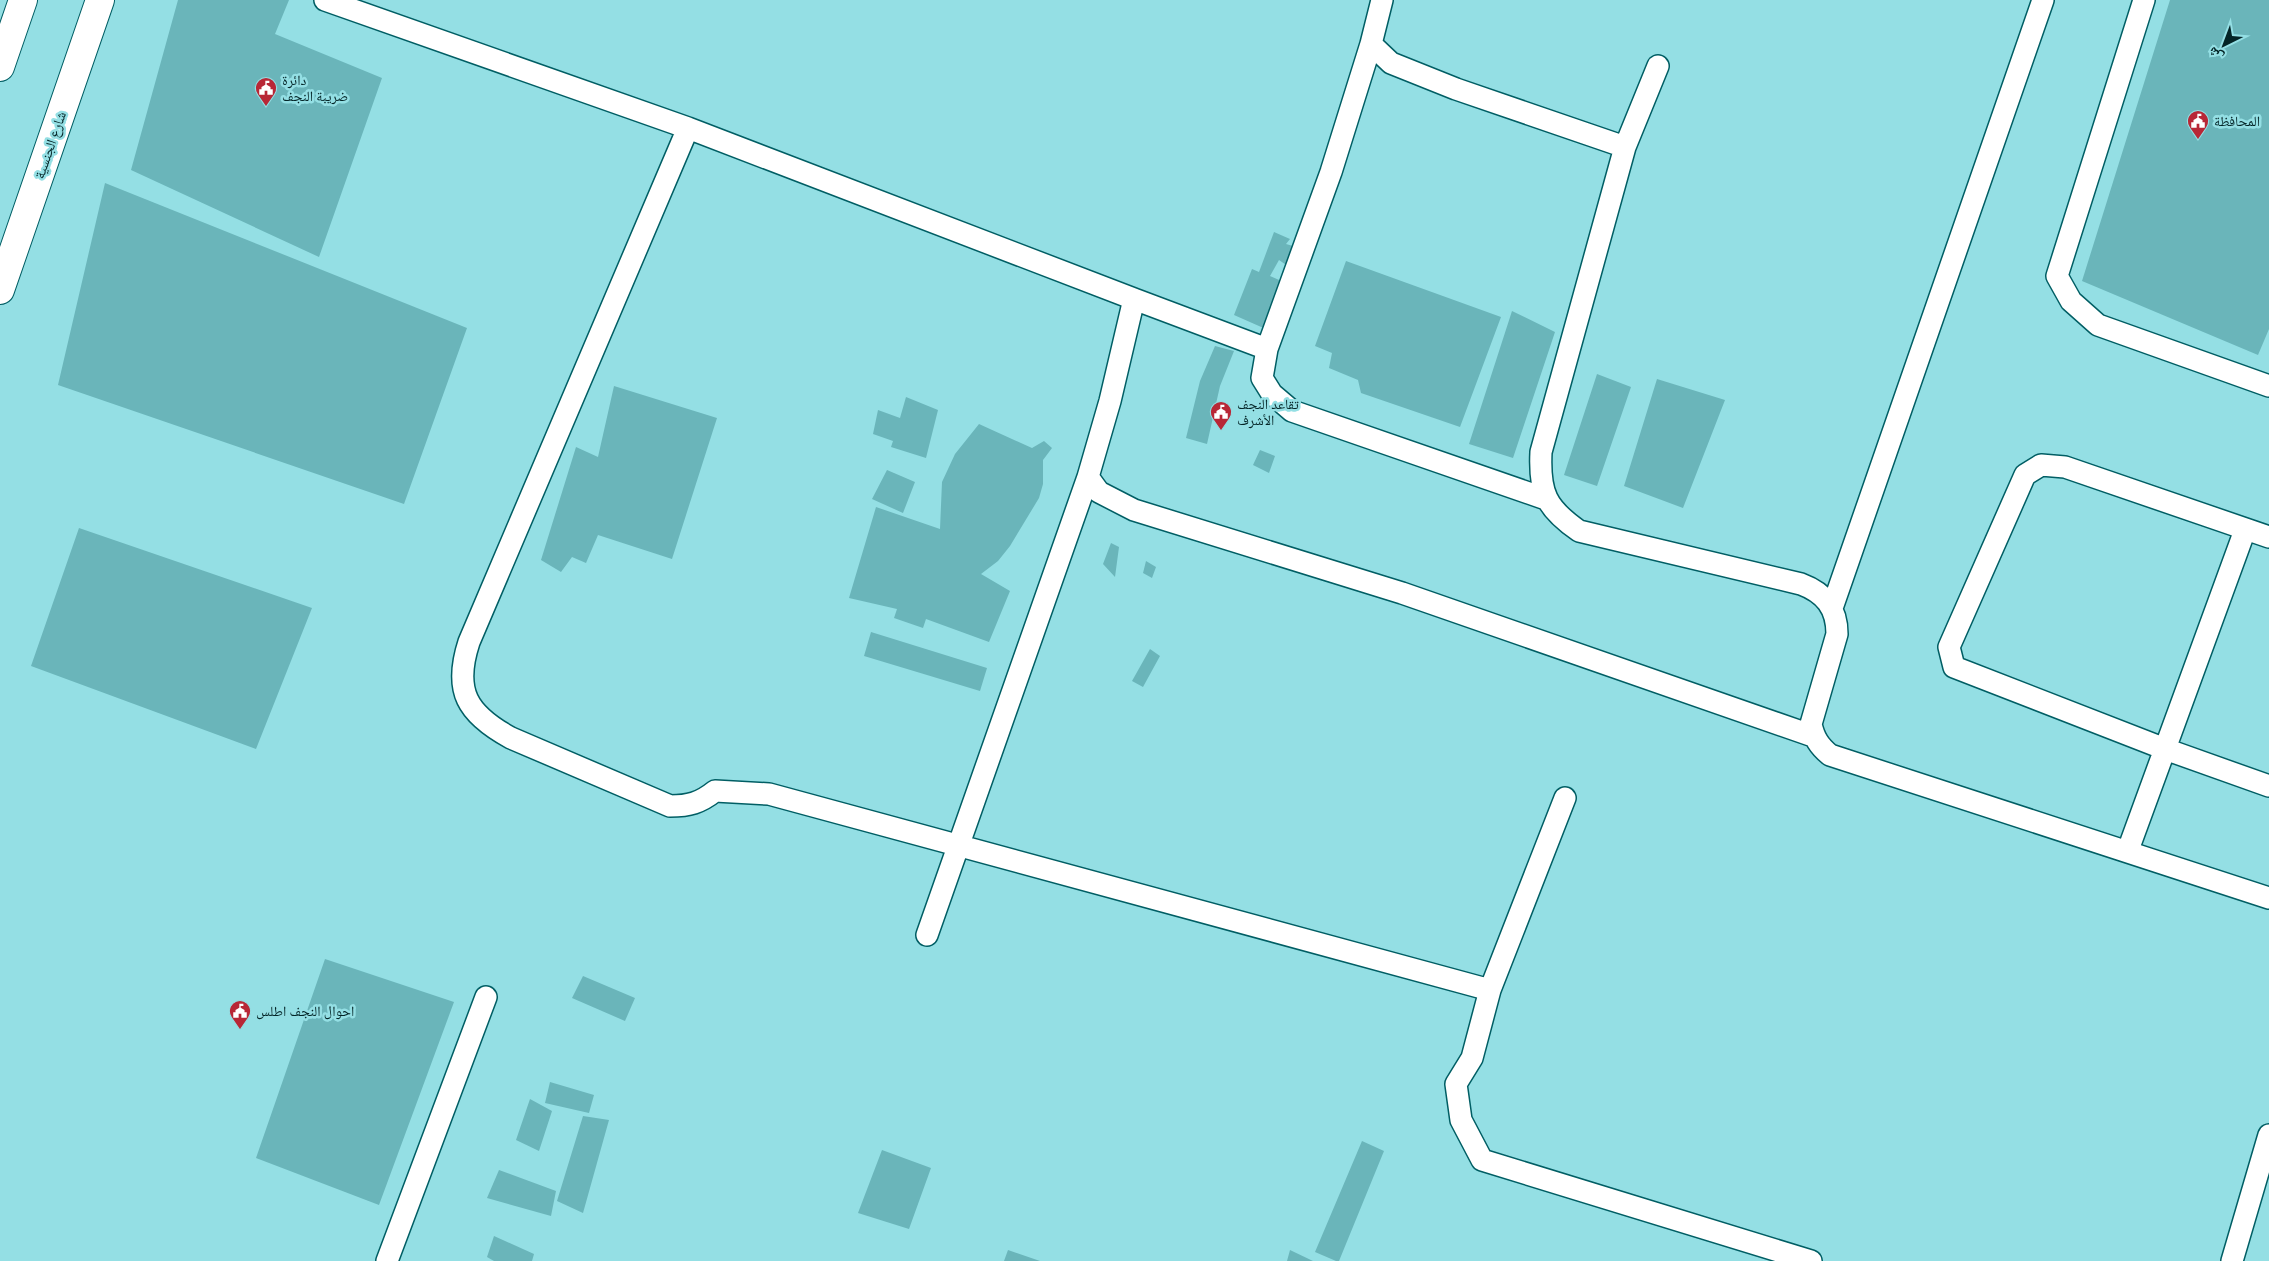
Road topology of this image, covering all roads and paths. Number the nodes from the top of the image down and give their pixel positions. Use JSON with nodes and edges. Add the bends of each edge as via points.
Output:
{"nodes":[{"id":1,"x":23,"y":0,"type":"edge"},
{"id":2,"x":100,"y":0,"type":"edge"},
{"id":3,"x":325,"y":0,"type":"edge"},
{"id":4,"x":1382,"y":0,"type":"edge"},
{"id":5,"x":2043,"y":0,"type":"edge"},
{"id":6,"x":2144,"y":0,"type":"edge"},
{"id":7,"x":1371,"y":44,"type":"junction"},
{"id":8,"x":1658,"y":66,"type":"dead end"},
{"id":9,"x":0,"y":67,"type":"edge"},
{"id":10,"x":688,"y":128,"type":"junction"},
{"id":11,"x":1625,"y":147,"type":"junction"},
{"id":12,"x":0,"y":290,"type":"edge"},
{"id":13,"x":1134,"y":299,"type":"junction"},
{"id":14,"x":1267,"y":349,"type":"junction"},
{"id":15,"x":2269,"y":386,"type":"edge"},
{"id":16,"x":1088,"y":477,"type":"junction"},
{"id":17,"x":1546,"y":499,"type":"junction"},
{"id":18,"x":2245,"y":530,"type":"junction"},
{"id":19,"x":2269,"y":537,"type":"edge"},
{"id":20,"x":1832,"y":608,"type":"junction"},
{"id":21,"x":1814,"y":736,"type":"junction"},
{"id":22,"x":2165,"y":749,"type":"junction"},
{"id":23,"x":2269,"y":786,"type":"edge"},
{"id":24,"x":1565,"y":798,"type":"dead end"},
{"id":25,"x":957,"y":845,"type":"junction"},
{"id":26,"x":2128,"y":850,"type":"junction"},
{"id":27,"x":2269,"y":898,"type":"edge"},
{"id":28,"x":927,"y":935,"type":"dead end"},
{"id":29,"x":1490,"y":990,"type":"junction"},
{"id":30,"x":486,"y":997,"type":"dead end"},
{"id":31,"x":2269,"y":1135,"type":"edge"},
{"id":32,"x":387,"y":1261,"type":"edge"},
{"id":33,"x":1811,"y":1261,"type":"edge"},
{"id":34,"x":2232,"y":1261,"type":"edge"}],
"edges":[{"from":1,"to":9,"type":"main road"},
{"from":2,"to":12,"type":"main road","name":"شارع الجنسية"},
{"from":3,"to":10,"type":"lane"},
{"from":4,"to":7,"type":"lane"},
{"from":5,"to":20,"type":"lane"},
{"from":6,"to":15,"type":"lane","via":[[2057,276],[2071,301],[2098,325]]},
{"from":7,"to":11,"type":"lane","via":[[1391,63],[1456,89]]},
{"from":7,"to":14,"type":"lane","via":[[1331,172]]},
{"from":8,"to":11,"type":"lane"},
{"from":10,"to":13,"type":"lane"},
{"from":10,"to":25,"type":"lane","via":[[469,642],[462,664],[463,688],[473,710],[490,726],[511,738],[670,806],[703,801],[715,791],[769,794]]},
{"from":11,"to":17,"type":"lane","via":[[1541,452],[1540,476]]},
{"from":13,"to":14,"type":"lane"},
{"from":13,"to":16,"type":"lane"},
{"from":14,"to":17,"type":"lane","via":[[1262,378],[1272,394],[1292,410]]},
{"from":16,"to":21,"type":"lane","via":[[1099,492],[1134,510],[1402,593]]},
{"from":16,"to":25,"type":"lane"},
{"from":17,"to":20,"type":"lane","via":[[1560,518],[1579,531],[1801,584],[1824,596]]},
{"from":18,"to":19,"type":"lane"},
{"from":18,"to":22,"type":"lane"},
{"from":18,"to":22,"type":"lane","via":[[2065,466],[2041,465],[2024,475],[1949,647],[1954,667]]},
{"from":20,"to":21,"type":"lane","via":[[1837,634],[1813,711],[1811,724]]},
{"from":21,"to":26,"type":"lane","via":[[1830,755]]},
{"from":22,"to":23,"type":"lane"},
{"from":22,"to":26,"type":"lane"},
{"from":24,"to":29,"type":"lane"},
{"from":25,"to":28,"type":"lane"},
{"from":25,"to":29,"type":"lane"},
{"from":26,"to":27,"type":"lane"},
{"from":29,"to":33,"type":"lane","via":[[1472,1058],[1456,1084],[1461,1120],[1482,1160]]},
{"from":30,"to":32,"type":"lane"},
{"from":31,"to":34,"type":"lane"}]}
